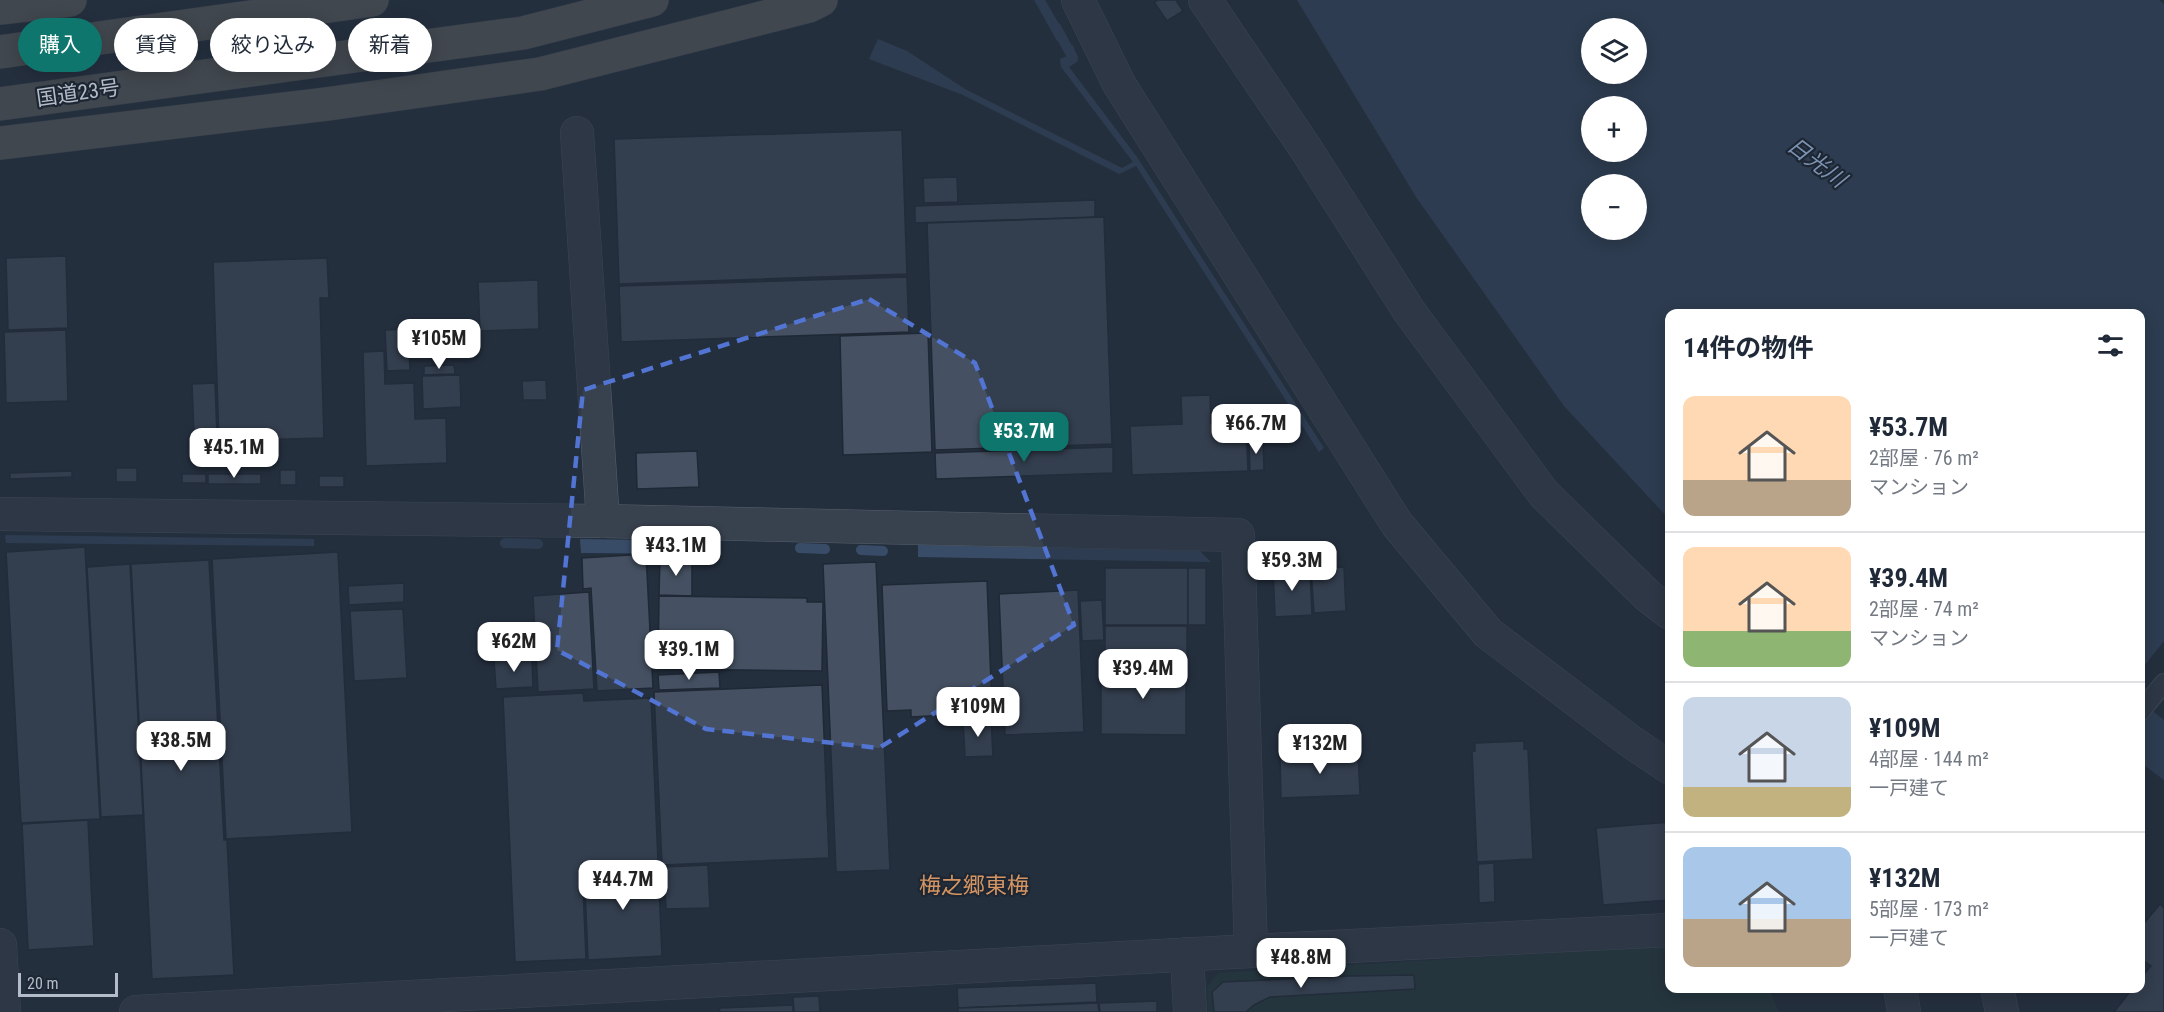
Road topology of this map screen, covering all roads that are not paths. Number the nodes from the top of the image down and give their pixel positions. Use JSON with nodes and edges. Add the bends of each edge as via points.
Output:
{"nodes":[{"id":1,"x":70,"y":0,"type":"edge"},
{"id":2,"x":372,"y":0,"type":"edge"},
{"id":3,"x":652,"y":0,"type":"edge"},
{"id":4,"x":821,"y":0,"type":"edge"},
{"id":5,"x":1078,"y":0,"type":"edge"},
{"id":6,"x":1205,"y":0,"type":"edge"},
{"id":7,"x":0,"y":8,"type":"edge"},
{"id":8,"x":0,"y":52,"type":"edge"},
{"id":9,"x":0,"y":104,"type":"edge"},
{"id":10,"x":577,"y":133,"type":"dead end"},
{"id":11,"x":0,"y":143,"type":"edge"},
{"id":12,"x":0,"y":514,"type":"edge"},
{"id":13,"x":603,"y":521,"type":"junction"},
{"id":14,"x":1665,"y":609,"type":"edge"},
{"id":15,"x":2164,"y":683,"type":"edge"},
{"id":16,"x":2145,"y":706,"type":"edge"},
{"id":17,"x":1665,"y":765,"type":"edge"},
{"id":18,"x":1665,"y":930,"type":"edge"},
{"id":19,"x":0,"y":945,"type":"edge"},
{"id":20,"x":1251,"y":951,"type":"junction"},
{"id":21,"x":1187,"y":954,"type":"junction"},
{"id":22,"x":1901,"y":993,"type":"edge"},
{"id":23,"x":1998,"y":993,"type":"edge"},
{"id":24,"x":595,"y":1000,"type":"edge"},
{"id":25,"x":4,"y":1012,"type":"edge"},
{"id":26,"x":136,"y":1012,"type":"edge"},
{"id":27,"x":1190,"y":1012,"type":"edge"},
{"id":28,"x":1904,"y":1012,"type":"edge"},
{"id":29,"x":2002,"y":1012,"type":"edge"}],
"edges":[{"from":1,"to":7,"type":"highway"},
{"from":2,"to":8,"type":"highway"},
{"from":3,"to":9,"type":"highway","name":"国道23号","via":[[523,33]]},
{"from":4,"to":11,"type":"highway","via":[[540,74]]},
{"from":5,"to":17,"type":"street","via":[[1119,84],[1398,524],[1488,633]]},
{"from":6,"to":14,"type":"street","via":[[1409,311],[1544,494]]},
{"from":10,"to":13,"type":"street"},
{"from":12,"to":13,"type":"street"},
{"from":13,"to":20,"type":"street","via":[[1238,535]]},
{"from":15,"to":16,"type":"lane"},
{"from":18,"to":20,"type":"street"},
{"from":19,"to":25,"type":"street"},
{"from":20,"to":21,"type":"street"},
{"from":21,"to":24,"type":"street"},
{"from":21,"to":27,"type":"street"},
{"from":22,"to":28,"type":"street"},
{"from":23,"to":29,"type":"street"},
{"from":24,"to":26,"type":"street"}]}
